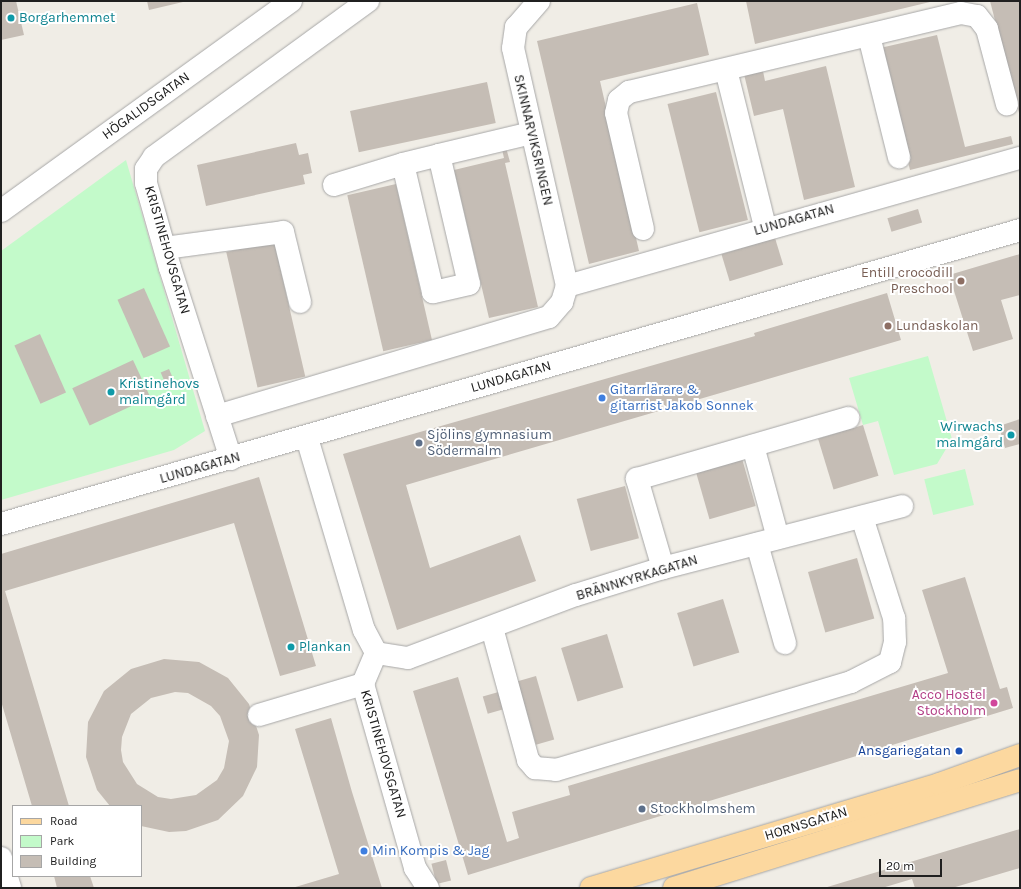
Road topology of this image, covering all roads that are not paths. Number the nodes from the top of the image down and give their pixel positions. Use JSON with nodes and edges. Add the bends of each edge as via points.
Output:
{"nodes":[{"id":1,"x":291,"y":1,"type":"edge"},
{"id":2,"x":368,"y":1,"type":"edge"},
{"id":3,"x":539,"y":1,"type":"edge"},
{"id":4,"x":869,"y":36,"type":"junction"},
{"id":5,"x":726,"y":70,"type":"junction"},
{"id":6,"x":1007,"y":104,"type":"dead end"},
{"id":7,"x":531,"y":133,"type":"junction"},
{"id":8,"x":439,"y":155,"type":"junction"},
{"id":9,"x":899,"y":157,"type":"dead end"},
{"id":10,"x":1020,"y":158,"type":"edge"},
{"id":11,"x":403,"y":164,"type":"junction"},
{"id":12,"x":334,"y":184,"type":"dead end"},
{"id":13,"x":1,"y":211,"type":"edge"},
{"id":14,"x":765,"y":228,"type":"junction"},
{"id":15,"x":643,"y":229,"type":"dead end"},
{"id":16,"x":1020,"y":230,"type":"edge"},
{"id":17,"x":165,"y":248,"type":"junction"},
{"id":18,"x":567,"y":286,"type":"junction"},
{"id":19,"x":300,"y":302,"type":"dead end"},
{"id":20,"x":218,"y":416,"type":"junction"},
{"id":21,"x":848,"y":418,"type":"dead end"},
{"id":22,"x":307,"y":438,"type":"junction"},
{"id":23,"x":753,"y":446,"type":"junction"},
{"id":24,"x":231,"y":460,"type":"junction"},
{"id":25,"x":902,"y":506,"type":"dead end"},
{"id":26,"x":862,"y":517,"type":"junction"},
{"id":27,"x":1,"y":524,"type":"edge"},
{"id":28,"x":778,"y":538,"type":"junction"},
{"id":29,"x":756,"y":544,"type":"junction"},
{"id":30,"x":662,"y":568,"type":"junction"},
{"id":31,"x":492,"y":628,"type":"junction"},
{"id":32,"x":785,"y":643,"type":"dead end"},
{"id":33,"x":376,"y":653,"type":"junction"},
{"id":34,"x":363,"y":684,"type":"junction"},
{"id":35,"x":259,"y":715,"type":"dead end"},
{"id":36,"x":1020,"y":755,"type":"edge"},
{"id":37,"x":1020,"y":780,"type":"edge"},
{"id":38,"x":1,"y":858,"type":"edge"},
{"id":39,"x":10,"y":888,"type":"edge"},
{"id":40,"x":428,"y":888,"type":"edge"},
{"id":41,"x":591,"y":888,"type":"edge"},
{"id":42,"x":674,"y":888,"type":"edge"}],
"edges":[{"from":1,"to":13,"type":"street","name":"HÖGALIDSGATAN"},
{"from":2,"to":17,"type":"street","name":"KRISTINEHOVSGATAN","via":[[154,157],[146,169],[146,184]]},
{"from":3,"to":7,"type":"street","name":"SKINNARVIKSRINGEN","via":[[516,27],[513,48]]},
{"from":4,"to":5,"type":"street"},
{"from":4,"to":6,"type":"street","via":[[961,13],[977,16],[987,29]]},
{"from":4,"to":9,"type":"street"},
{"from":5,"to":14,"type":"street"},
{"from":5,"to":15,"type":"street","via":[[629,92],[619,100],[616,113]]},
{"from":7,"to":8,"type":"street"},
{"from":7,"to":18,"type":"street","name":"SKINNARVIKSRINGEN"},
{"from":8,"to":11,"type":"street"},
{"from":8,"to":11,"type":"street","via":[[469,284],[433,292]]},
{"from":10,"to":14,"type":"street","name":"LUNDAGATAN"},
{"from":11,"to":12,"type":"street"},
{"from":14,"to":18,"type":"street","name":"LUNDAGATAN"},
{"from":16,"to":22,"type":"street","name":"LUNDAGATAN"},
{"from":17,"to":19,"type":"street","via":[[283,232]]},
{"from":17,"to":20,"type":"street","name":"KRISTINEHOVSGATAN"},
{"from":18,"to":20,"type":"street","via":[[562,302],[549,317]]},
{"from":20,"to":24,"type":"street","name":"KRISTINEHOVSGATAN"},
{"from":21,"to":23,"type":"street"},
{"from":22,"to":24,"type":"street","name":"LUNDAGATAN"},
{"from":22,"to":33,"type":"street","via":[[364,630]]},
{"from":23,"to":28,"type":"street"},
{"from":23,"to":30,"type":"street","via":[[637,479]]},
{"from":24,"to":27,"type":"street","name":"LUNDAGATAN"},
{"from":25,"to":26,"type":"street","name":"BRÄNNKYRKAGATAN"},
{"from":26,"to":28,"type":"street","name":"BRÄNNKYRKAGATAN"},
{"from":26,"to":31,"type":"street","via":[[894,618],[896,642],[890,662],[851,682],[556,770],[535,768],[528,760]]},
{"from":28,"to":29,"type":"street","name":"BRÄNNKYRKAGATAN"},
{"from":29,"to":30,"type":"street","name":"BRÄNNKYRKAGATAN"},
{"from":29,"to":32,"type":"street"},
{"from":30,"to":31,"type":"street","name":"BRÄNNKYRKAGATAN","via":[[576,595]]},
{"from":31,"to":33,"type":"street","name":"BRÄNNKYRKAGATAN","via":[[408,658]]},
{"from":33,"to":34,"type":"street","name":"KRISTINEHOVSGATAN"},
{"from":34,"to":35,"type":"street"},
{"from":34,"to":40,"type":"street","name":"KRISTINEHOVSGATAN","via":[[416,868]]},
{"from":36,"to":41,"type":"main road","name":"HORNSGATAN","via":[[939,784]]},
{"from":37,"to":42,"type":"main road","name":"HORNSGATAN"},
{"from":38,"to":39,"type":"street"}]}
